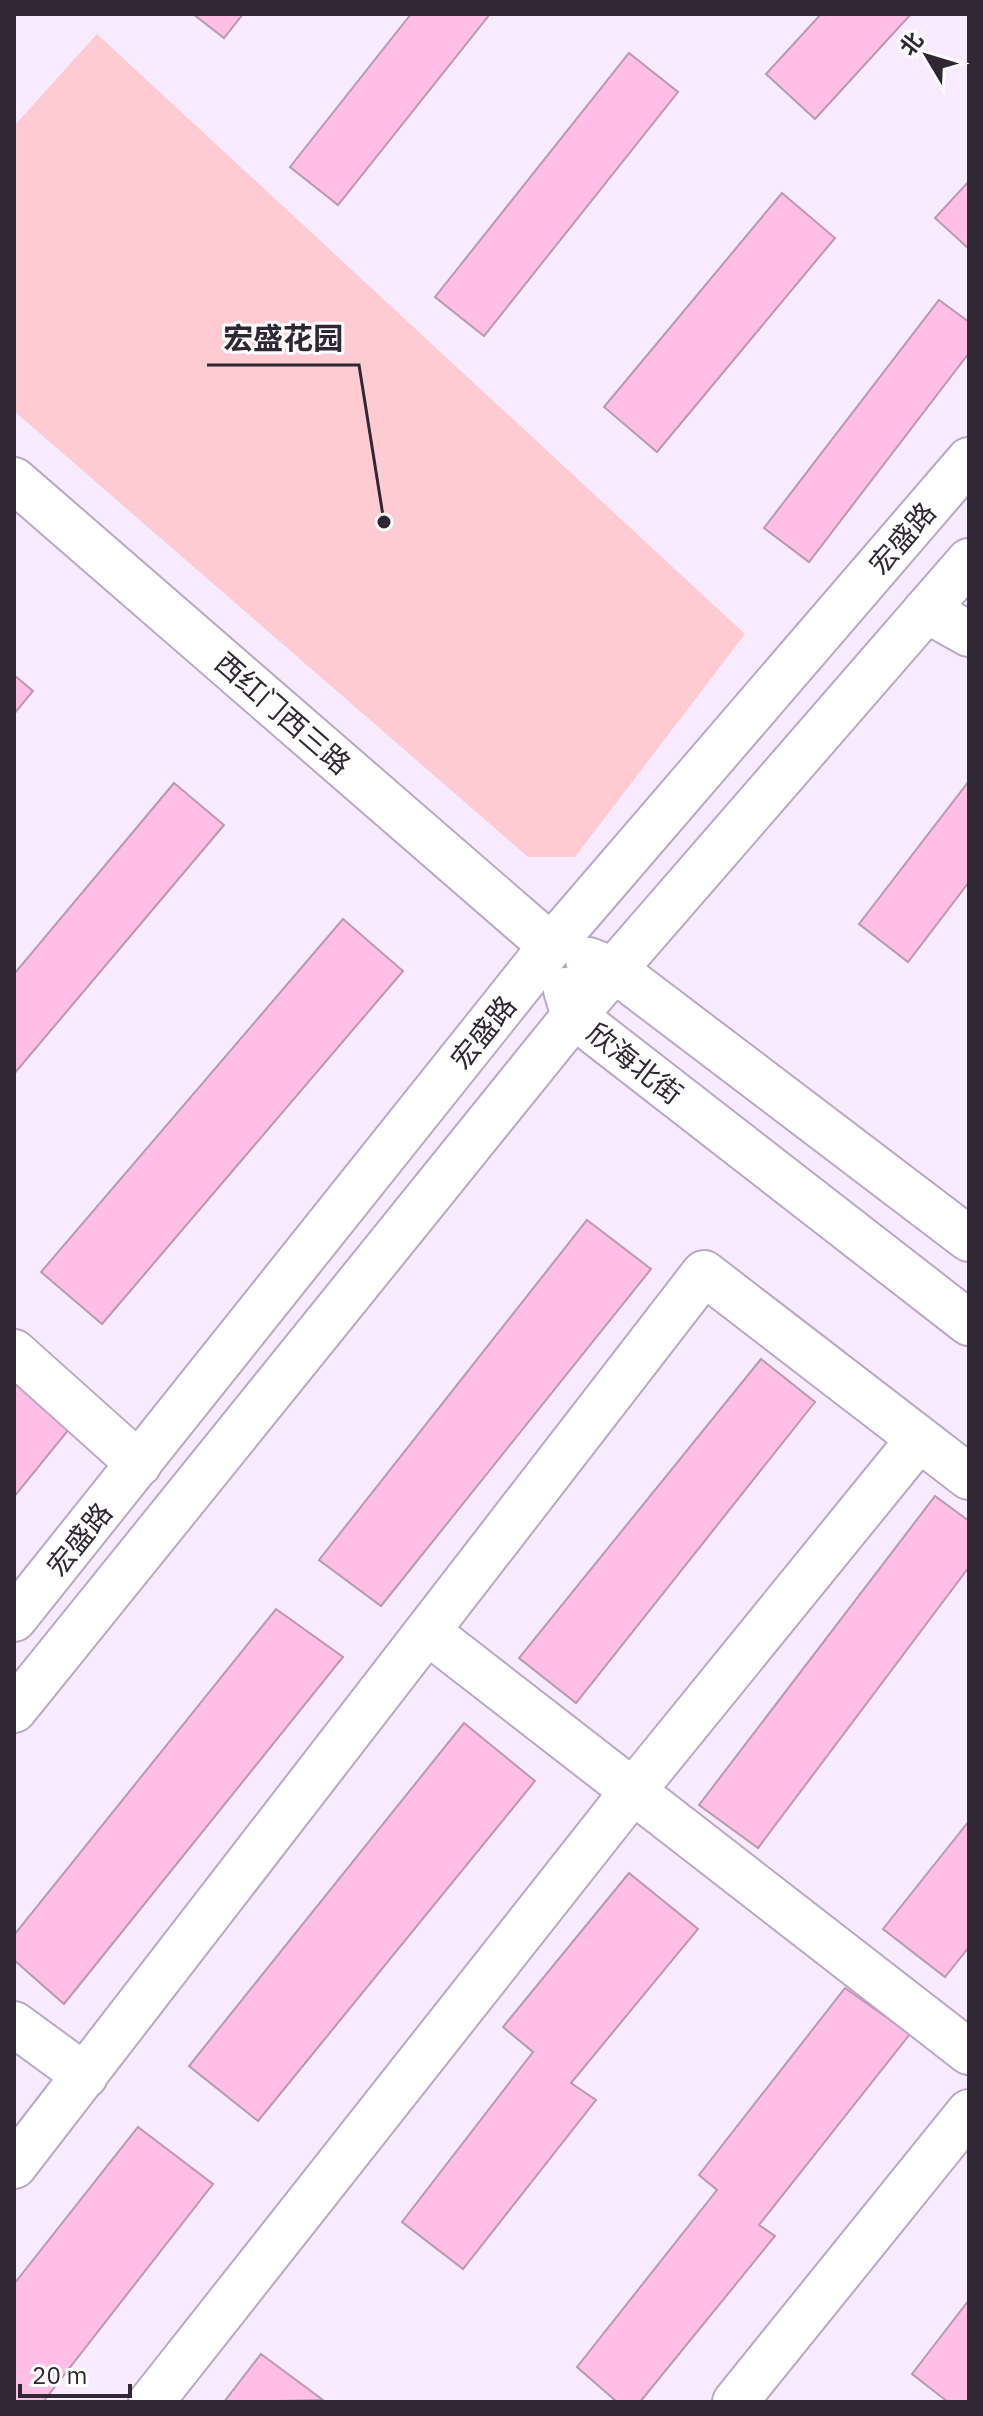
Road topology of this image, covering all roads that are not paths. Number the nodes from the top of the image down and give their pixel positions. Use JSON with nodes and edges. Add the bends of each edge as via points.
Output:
{"nodes":[{"id":1,"x":969,"y":460,"type":"edge"},
{"id":2,"x":14,"y":480,"type":"edge"},
{"id":3,"x":969,"y":561,"type":"edge"},
{"id":4,"x":926,"y":610,"type":"junction"},
{"id":5,"x":969,"y":634,"type":"edge"},
{"id":6,"x":551,"y":946,"type":"junction"},
{"id":7,"x":615,"y":970,"type":"junction"},
{"id":8,"x":574,"y":1016,"type":"junction"},
{"id":9,"x":969,"y":1239,"type":"edge"},
{"id":10,"x":969,"y":1323,"type":"edge"},
{"id":11,"x":14,"y":1352,"type":"edge"},
{"id":12,"x":919,"y":1439,"type":"junction"},
{"id":13,"x":139,"y":1464,"type":"junction"},
{"id":14,"x":969,"y":1477,"type":"edge"},
{"id":15,"x":14,"y":1619,"type":"edge"},
{"id":16,"x":428,"y":1632,"type":"junction"},
{"id":17,"x":14,"y":1710,"type":"edge"},
{"id":18,"x":633,"y":1791,"type":"junction"},
{"id":19,"x":14,"y":2024,"type":"edge"},
{"id":20,"x":969,"y":2052,"type":"edge"},
{"id":21,"x":85,"y":2076,"type":"junction"},
{"id":22,"x":969,"y":2112,"type":"edge"},
{"id":23,"x":14,"y":2166,"type":"edge"},
{"id":24,"x":151,"y":2402,"type":"edge"},
{"id":25,"x":735,"y":2402,"type":"edge"}],
"edges":[{"from":1,"to":6,"type":"street","name":"宏盛路"},
{"from":2,"to":6,"type":"street","name":"西红门西三路"},
{"from":3,"to":4,"type":"street","name":"宏盛路"},
{"from":4,"to":5,"type":"street"},
{"from":4,"to":7,"type":"street","name":"宏盛路"},
{"from":6,"to":7,"type":"street"},
{"from":6,"to":8,"type":"street","name":"欣海北街"},
{"from":6,"to":13,"type":"street","name":"宏盛路"},
{"from":7,"to":8,"type":"street","name":"宏盛路"},
{"from":7,"to":9,"type":"street"},
{"from":8,"to":10,"type":"street","name":"欣海北街"},
{"from":8,"to":17,"type":"street","name":"宏盛路"},
{"from":11,"to":13,"type":"street"},
{"from":12,"to":14,"type":"street"},
{"from":12,"to":16,"type":"street","via":[[704,1273]]},
{"from":12,"to":18,"type":"street"},
{"from":13,"to":15,"type":"street","name":"宏盛路"},
{"from":16,"to":18,"type":"street"},
{"from":16,"to":21,"type":"street"},
{"from":18,"to":20,"type":"street"},
{"from":18,"to":24,"type":"street"},
{"from":19,"to":21,"type":"street"},
{"from":21,"to":23,"type":"street"},
{"from":22,"to":25,"type":"street"}]}
